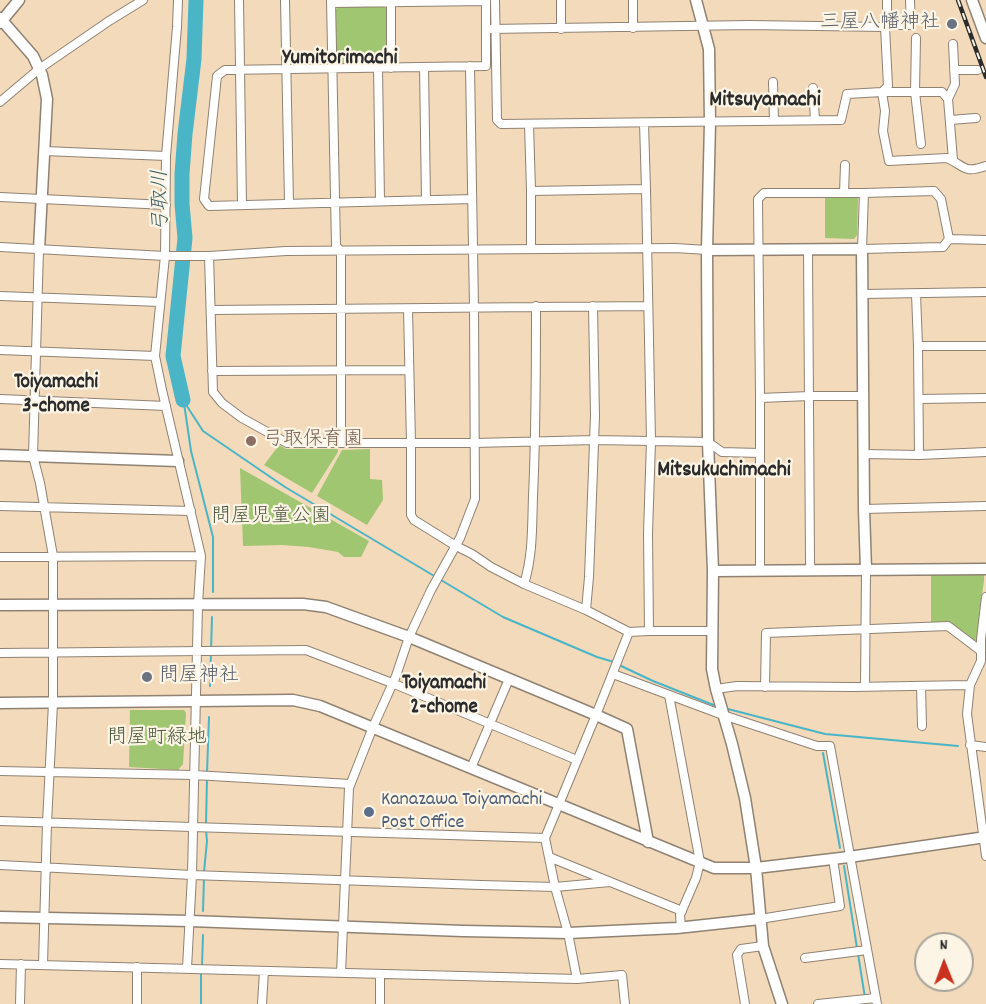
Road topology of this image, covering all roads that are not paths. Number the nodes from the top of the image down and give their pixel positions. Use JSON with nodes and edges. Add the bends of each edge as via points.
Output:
{"nodes":[{"id":1,"x":19,"y":0,"type":"edge"},
{"id":2,"x":143,"y":0,"type":"edge"},
{"id":3,"x":178,"y":0,"type":"edge"},
{"id":4,"x":239,"y":0,"type":"edge"},
{"id":5,"x":285,"y":0,"type":"edge"},
{"id":6,"x":468,"y":0,"type":"edge"},
{"id":7,"x":495,"y":0,"type":"edge"},
{"id":8,"x":561,"y":0,"type":"edge"},
{"id":9,"x":633,"y":0,"type":"edge"},
{"id":10,"x":696,"y":0,"type":"edge"},
{"id":11,"x":887,"y":0,"type":"edge"},
{"id":12,"x":910,"y":0,"type":"edge"},
{"id":13,"x":972,"y":0,"type":"edge"},
{"id":14,"x":331,"y":1,"type":"edge"},
{"id":15,"x":377,"y":1,"type":"edge"},
{"id":16,"x":423,"y":1,"type":"edge"},
{"id":17,"x":391,"y":3,"type":"junction"},
{"id":18,"x":982,"y":14,"type":"edge"},
{"id":19,"x":1,"y":21,"type":"edge"},
{"id":20,"x":886,"y":26,"type":"junction"},
{"id":21,"x":703,"y":27,"type":"junction"},
{"id":22,"x":633,"y":28,"type":"junction"},
{"id":23,"x":561,"y":29,"type":"junction"},
{"id":24,"x":486,"y":30,"type":"junction"},
{"id":25,"x":495,"y":30,"type":"junction"},
{"id":26,"x":916,"y":38,"type":"dead end"},
{"id":27,"x":986,"y":38,"type":"edge"},
{"id":28,"x":953,"y":44,"type":"dead end"},
{"id":29,"x":470,"y":66,"type":"junction"},
{"id":30,"x":424,"y":67,"type":"junction"},
{"id":31,"x":378,"y":68,"type":"junction"},
{"id":32,"x":391,"y":68,"type":"junction"},
{"id":33,"x":39,"y":69,"type":"junction"},
{"id":34,"x":286,"y":69,"type":"junction"},
{"id":35,"x":332,"y":69,"type":"junction"},
{"id":36,"x":240,"y":70,"type":"junction"},
{"id":37,"x":954,"y":70,"type":"junction"},
{"id":38,"x":978,"y":70,"type":"dead end"},
{"id":39,"x":773,"y":82,"type":"dead end"},
{"id":40,"x":813,"y":88,"type":"dead end"},
{"id":41,"x":882,"y":92,"type":"junction"},
{"id":42,"x":915,"y":92,"type":"junction"},
{"id":43,"x":948,"y":99,"type":"junction"},
{"id":44,"x":0,"y":102,"type":"edge"},
{"id":45,"x":976,"y":118,"type":"dead end"},
{"id":46,"x":815,"y":120,"type":"junction"},
{"id":47,"x":950,"y":120,"type":"junction"},
{"id":48,"x":774,"y":121,"type":"junction"},
{"id":49,"x":710,"y":122,"type":"junction"},
{"id":50,"x":644,"y":123,"type":"junction"},
{"id":51,"x":529,"y":124,"type":"junction"},
{"id":52,"x":921,"y":144,"type":"dead end"},
{"id":53,"x":44,"y":151,"type":"junction"},
{"id":54,"x":166,"y":156,"type":"junction"},
{"id":55,"x":953,"y":160,"type":"junction"},
{"id":56,"x":845,"y":165,"type":"dead end"},
{"id":57,"x":986,"y":166,"type":"edge"},
{"id":58,"x":646,"y":189,"type":"junction"},
{"id":59,"x":531,"y":191,"type":"junction"},
{"id":60,"x":844,"y":193,"type":"junction"},
{"id":61,"x":864,"y":193,"type":"junction"},
{"id":62,"x":0,"y":197,"type":"edge"},
{"id":63,"x":42,"y":199,"type":"junction"},
{"id":64,"x":472,"y":199,"type":"junction"},
{"id":65,"x":426,"y":200,"type":"junction"},
{"id":66,"x":380,"y":201,"type":"junction"},
{"id":67,"x":335,"y":202,"type":"junction"},
{"id":68,"x":290,"y":203,"type":"junction"},
{"id":69,"x":166,"y":205,"type":"junction"},
{"id":70,"x":242,"y":205,"type":"junction"},
{"id":71,"x":950,"y":239,"type":"junction"},
{"id":72,"x":986,"y":240,"type":"edge"},
{"id":73,"x":0,"y":247,"type":"edge"},
{"id":74,"x":39,"y":249,"type":"junction"},
{"id":75,"x":473,"y":249,"type":"junction"},
{"id":76,"x":531,"y":249,"type":"junction"},
{"id":77,"x":647,"y":249,"type":"junction"},
{"id":78,"x":759,"y":249,"type":"junction"},
{"id":79,"x":808,"y":249,"type":"junction"},
{"id":80,"x":862,"y":249,"type":"junction"},
{"id":81,"x":707,"y":250,"type":"junction"},
{"id":82,"x":341,"y":251,"type":"junction"},
{"id":83,"x":169,"y":256,"type":"junction"},
{"id":84,"x":205,"y":256,"type":"junction"},
{"id":85,"x":986,"y":292,"type":"edge"},
{"id":86,"x":863,"y":294,"type":"junction"},
{"id":87,"x":916,"y":294,"type":"junction"},
{"id":88,"x":0,"y":296,"type":"edge"},
{"id":89,"x":38,"y":298,"type":"junction"},
{"id":90,"x":160,"y":302,"type":"junction"},
{"id":91,"x":536,"y":306,"type":"junction"},
{"id":92,"x":592,"y":306,"type":"junction"},
{"id":93,"x":647,"y":306,"type":"junction"},
{"id":94,"x":474,"y":308,"type":"junction"},
{"id":95,"x":408,"y":309,"type":"junction"},
{"id":96,"x":211,"y":310,"type":"junction"},
{"id":97,"x":342,"y":310,"type":"junction"},
{"id":98,"x":918,"y":346,"type":"junction"},
{"id":99,"x":986,"y":346,"type":"edge"},
{"id":100,"x":0,"y":351,"type":"edge"},
{"id":101,"x":37,"y":352,"type":"junction"},
{"id":102,"x":155,"y":356,"type":"junction"},
{"id":103,"x":409,"y":370,"type":"junction"},
{"id":104,"x":212,"y":371,"type":"junction"},
{"id":105,"x":341,"y":371,"type":"junction"},
{"id":106,"x":810,"y":396,"type":"junction"},
{"id":107,"x":863,"y":396,"type":"junction"},
{"id":108,"x":760,"y":398,"type":"junction"},
{"id":109,"x":986,"y":398,"type":"edge"},
{"id":110,"x":0,"y":399,"type":"edge"},
{"id":111,"x":919,"y":399,"type":"junction"},
{"id":112,"x":35,"y":401,"type":"junction"},
{"id":113,"x":166,"y":406,"type":"junction"},
{"id":114,"x":594,"y":440,"type":"junction"},
{"id":115,"x":651,"y":441,"type":"junction"},
{"id":116,"x":536,"y":442,"type":"junction"},
{"id":117,"x":708,"y":442,"type":"junction"},
{"id":118,"x":341,"y":443,"type":"junction"},
{"id":119,"x":411,"y":443,"type":"junction"},
{"id":120,"x":475,"y":443,"type":"junction"},
{"id":121,"x":986,"y":452,"type":"edge"},
{"id":122,"x":760,"y":453,"type":"junction"},
{"id":123,"x":864,"y":454,"type":"junction"},
{"id":124,"x":919,"y":454,"type":"junction"},
{"id":125,"x":0,"y":455,"type":"edge"},
{"id":126,"x":33,"y":456,"type":"junction"},
{"id":127,"x":178,"y":461,"type":"junction"},
{"id":128,"x":0,"y":506,"type":"edge"},
{"id":129,"x":986,"y":506,"type":"edge"},
{"id":130,"x":45,"y":507,"type":"junction"},
{"id":131,"x":864,"y":508,"type":"junction"},
{"id":132,"x":191,"y":511,"type":"junction"},
{"id":133,"x":456,"y":546,"type":"junction"},
{"id":134,"x":53,"y":556,"type":"junction"},
{"id":135,"x":201,"y":556,"type":"junction"},
{"id":136,"x":0,"y":557,"type":"edge"},
{"id":137,"x":986,"y":569,"type":"edge"},
{"id":138,"x":811,"y":570,"type":"junction"},
{"id":139,"x":866,"y":570,"type":"junction"},
{"id":140,"x":713,"y":571,"type":"junction"},
{"id":141,"x":760,"y":571,"type":"junction"},
{"id":142,"x":524,"y":584,"type":"junction"},
{"id":143,"x":986,"y":597,"type":"edge"},
{"id":144,"x":198,"y":604,"type":"junction"},
{"id":145,"x":0,"y":605,"type":"edge"},
{"id":146,"x":53,"y":605,"type":"junction"},
{"id":147,"x":586,"y":610,"type":"junction"},
{"id":148,"x":984,"y":619,"type":"edge"},
{"id":149,"x":865,"y":629,"type":"junction"},
{"id":150,"x":649,"y":631,"type":"junction"},
{"id":151,"x":712,"y":631,"type":"junction"},
{"id":152,"x":629,"y":632,"type":"junction"},
{"id":153,"x":409,"y":637,"type":"junction"},
{"id":154,"x":198,"y":651,"type":"junction"},
{"id":155,"x":981,"y":651,"type":"junction"},
{"id":156,"x":53,"y":653,"type":"junction"},
{"id":157,"x":0,"y":654,"type":"edge"},
{"id":158,"x":983,"y":662,"type":"edge"},
{"id":159,"x":614,"y":672,"type":"junction"},
{"id":160,"x":509,"y":679,"type":"junction"},
{"id":161,"x":392,"y":683,"type":"junction"},
{"id":162,"x":970,"y":685,"type":"junction"},
{"id":163,"x":866,"y":686,"type":"junction"},
{"id":164,"x":921,"y":686,"type":"junction"},
{"id":165,"x":765,"y":687,"type":"junction"},
{"id":166,"x":669,"y":695,"type":"junction"},
{"id":167,"x":197,"y":701,"type":"junction"},
{"id":168,"x":0,"y":703,"type":"edge"},
{"id":169,"x":53,"y":703,"type":"junction"},
{"id":170,"x":720,"y":704,"type":"junction"},
{"id":171,"x":596,"y":715,"type":"junction"},
{"id":172,"x":489,"y":724,"type":"junction"},
{"id":173,"x":922,"y":726,"type":"dead end"},
{"id":174,"x":373,"y":727,"type":"junction"},
{"id":175,"x":970,"y":745,"type":"junction"},
{"id":176,"x":986,"y":747,"type":"edge"},
{"id":177,"x":578,"y":760,"type":"junction"},
{"id":178,"x":471,"y":768,"type":"junction"},
{"id":179,"x":0,"y":771,"type":"edge"},
{"id":180,"x":49,"y":772,"type":"junction"},
{"id":181,"x":198,"y":775,"type":"junction"},
{"id":182,"x":350,"y":784,"type":"junction"},
{"id":183,"x":559,"y":804,"type":"junction"},
{"id":184,"x":0,"y":820,"type":"edge"},
{"id":185,"x":46,"y":823,"type":"junction"},
{"id":186,"x":192,"y":828,"type":"junction"},
{"id":187,"x":346,"y":831,"type":"junction"},
{"id":188,"x":985,"y":837,"type":"edge"},
{"id":189,"x":545,"y":838,"type":"junction"},
{"id":190,"x":648,"y":842,"type":"junction"},
{"id":191,"x":986,"y":856,"type":"edge"},
{"id":192,"x":549,"y":857,"type":"junction"},
{"id":193,"x":849,"y":857,"type":"junction"},
{"id":194,"x":833,"y":859,"type":"junction"},
{"id":195,"x":700,"y":862,"type":"junction"},
{"id":196,"x":0,"y":865,"type":"edge"},
{"id":197,"x":46,"y":867,"type":"junction"},
{"id":198,"x":756,"y":868,"type":"junction"},
{"id":199,"x":196,"y":875,"type":"junction"},
{"id":200,"x":345,"y":880,"type":"junction"},
{"id":201,"x":610,"y":882,"type":"junction"},
{"id":202,"x":555,"y":887,"type":"junction"},
{"id":203,"x":682,"y":911,"type":"junction"},
{"id":204,"x":0,"y":916,"type":"edge"},
{"id":205,"x":45,"y":918,"type":"junction"},
{"id":206,"x":760,"y":919,"type":"junction"},
{"id":207,"x":190,"y":921,"type":"junction"},
{"id":208,"x":344,"y":927,"type":"junction"},
{"id":209,"x":681,"y":928,"type":"junction"},
{"id":210,"x":568,"y":933,"type":"junction"},
{"id":211,"x":763,"y":946,"type":"junction"},
{"id":212,"x":861,"y":951,"type":"junction"},
{"id":213,"x":805,"y":958,"type":"dead end"},
{"id":214,"x":0,"y":964,"type":"edge"},
{"id":215,"x":21,"y":964,"type":"junction"},
{"id":216,"x":43,"y":964,"type":"junction"},
{"id":217,"x":137,"y":967,"type":"junction"},
{"id":218,"x":188,"y":968,"type":"junction"},
{"id":219,"x":264,"y":971,"type":"junction"},
{"id":220,"x":342,"y":973,"type":"junction"},
{"id":221,"x":380,"y":974,"type":"junction"},
{"id":222,"x":577,"y":979,"type":"junction"},
{"id":223,"x":872,"y":1000,"type":"edge"},
{"id":224,"x":20,"y":1004,"type":"edge"},
{"id":225,"x":137,"y":1004,"type":"edge"},
{"id":226,"x":262,"y":1004,"type":"edge"},
{"id":227,"x":380,"y":1004,"type":"edge"},
{"id":228,"x":625,"y":1004,"type":"edge"},
{"id":229,"x":745,"y":1004,"type":"edge"},
{"id":230,"x":782,"y":1004,"type":"edge"},
{"id":231,"x":818,"y":1004,"type":"edge"}],
"edges":[{"from":1,"to":19,"type":"street"},
{"from":2,"to":33,"type":"street"},
{"from":3,"to":54,"type":"street"},
{"from":4,"to":36,"type":"street"},
{"from":5,"to":34,"type":"street"},
{"from":6,"to":16,"type":"street"},
{"from":6,"to":24,"type":"street","via":[[486,1]]},
{"from":7,"to":25,"type":"street"},
{"from":8,"to":23,"type":"street"},
{"from":9,"to":22,"type":"street"},
{"from":10,"to":21,"type":"street"},
{"from":11,"to":20,"type":"street"},
{"from":12,"to":20,"type":"street","via":[[911,25]]},
{"from":13,"to":18,"type":"street"},
{"from":14,"to":15,"type":"street"},
{"from":14,"to":35,"type":"street"},
{"from":15,"to":17,"type":"street"},
{"from":16,"to":17,"type":"street"},
{"from":17,"to":32,"type":"street"},
{"from":18,"to":27,"type":"street"},
{"from":19,"to":33,"type":"street","via":[[33,56]]},
{"from":20,"to":21,"type":"street"},
{"from":20,"to":41,"type":"street","via":[[888,86]]},
{"from":21,"to":22,"type":"street"},
{"from":21,"to":49,"type":"street","via":[[709,49]]},
{"from":22,"to":23,"type":"street"},
{"from":23,"to":25,"type":"street"},
{"from":24,"to":25,"type":"street"},
{"from":24,"to":29,"type":"street","via":[[486,66]]},
{"from":25,"to":51,"type":"street","via":[[497,120],[501,124]]},
{"from":26,"to":42,"type":"street"},
{"from":28,"to":37,"type":"street"},
{"from":29,"to":30,"type":"street"},
{"from":29,"to":64,"type":"street"},
{"from":30,"to":32,"type":"street"},
{"from":30,"to":65,"type":"street"},
{"from":31,"to":32,"type":"street"},
{"from":31,"to":35,"type":"street"},
{"from":31,"to":66,"type":"street"},
{"from":33,"to":44,"type":"street"},
{"from":33,"to":53,"type":"street","via":[[46,99]]},
{"from":34,"to":35,"type":"street"},
{"from":34,"to":36,"type":"street"},
{"from":34,"to":68,"type":"street"},
{"from":35,"to":67,"type":"street"},
{"from":36,"to":70,"type":"street"},
{"from":36,"to":70,"type":"street","via":[[225,70],[217,76],[204,199],[209,206]]},
{"from":37,"to":38,"type":"street"},
{"from":37,"to":43,"type":"street","via":[[955,84]]},
{"from":39,"to":48,"type":"street"},
{"from":40,"to":46,"type":"street"},
{"from":41,"to":42,"type":"street"},
{"from":41,"to":46,"type":"street","via":[[848,94],[841,120]]},
{"from":41,"to":55,"type":"street","via":[[888,161]]},
{"from":42,"to":43,"type":"street","via":[[942,92]]},
{"from":42,"to":52,"type":"street"},
{"from":43,"to":47,"type":"street"},
{"from":45,"to":47,"type":"street"},
{"from":46,"to":48,"type":"street"},
{"from":47,"to":55,"type":"street"},
{"from":48,"to":49,"type":"street"},
{"from":49,"to":50,"type":"street"},
{"from":49,"to":81,"type":"street"},
{"from":50,"to":51,"type":"street"},
{"from":50,"to":58,"type":"street"},
{"from":51,"to":59,"type":"street"},
{"from":53,"to":54,"type":"street"},
{"from":53,"to":63,"type":"street"},
{"from":54,"to":69,"type":"street"},
{"from":55,"to":57,"type":"street","via":[[968,169]]},
{"from":56,"to":60,"type":"street"},
{"from":58,"to":59,"type":"street"},
{"from":58,"to":77,"type":"street"},
{"from":59,"to":76,"type":"street"},
{"from":60,"to":61,"type":"street"},
{"from":60,"to":78,"type":"street","via":[[764,193],[758,199]]},
{"from":61,"to":71,"type":"street","via":[[934,191],[941,199]]},
{"from":61,"to":80,"type":"street"},
{"from":62,"to":63,"type":"street"},
{"from":63,"to":69,"type":"street"},
{"from":63,"to":74,"type":"street"},
{"from":64,"to":65,"type":"street"},
{"from":64,"to":75,"type":"street"},
{"from":65,"to":66,"type":"street"},
{"from":66,"to":67,"type":"street"},
{"from":67,"to":68,"type":"street"},
{"from":67,"to":82,"type":"street","via":[[336,246]]},
{"from":68,"to":70,"type":"street"},
{"from":69,"to":83,"type":"street"},
{"from":71,"to":72,"type":"street"},
{"from":71,"to":80,"type":"street","via":[[943,247]]},
{"from":73,"to":74,"type":"street"},
{"from":74,"to":83,"type":"street"},
{"from":74,"to":89,"type":"street"},
{"from":75,"to":76,"type":"street"},
{"from":75,"to":82,"type":"street"},
{"from":75,"to":94,"type":"street"},
{"from":76,"to":77,"type":"street"},
{"from":77,"to":81,"type":"street"},
{"from":77,"to":93,"type":"street"},
{"from":78,"to":79,"type":"street"},
{"from":78,"to":81,"type":"street"},
{"from":78,"to":108,"type":"street"},
{"from":79,"to":80,"type":"street"},
{"from":79,"to":106,"type":"street"},
{"from":80,"to":86,"type":"street"},
{"from":81,"to":117,"type":"street"},
{"from":82,"to":84,"type":"street"},
{"from":82,"to":97,"type":"street"},
{"from":83,"to":84,"type":"street"},
{"from":83,"to":90,"type":"street"},
{"from":84,"to":96,"type":"street"},
{"from":85,"to":87,"type":"street"},
{"from":86,"to":87,"type":"street"},
{"from":86,"to":107,"type":"street"},
{"from":87,"to":98,"type":"street"},
{"from":88,"to":89,"type":"street"},
{"from":89,"to":90,"type":"street"},
{"from":89,"to":101,"type":"street"},
{"from":90,"to":102,"type":"street"},
{"from":91,"to":92,"type":"street"},
{"from":91,"to":94,"type":"street"},
{"from":91,"to":116,"type":"street"},
{"from":92,"to":93,"type":"street"},
{"from":92,"to":114,"type":"street"},
{"from":93,"to":115,"type":"street"},
{"from":94,"to":95,"type":"street"},
{"from":94,"to":120,"type":"street"},
{"from":95,"to":97,"type":"street"},
{"from":95,"to":103,"type":"street"},
{"from":96,"to":97,"type":"street"},
{"from":96,"to":104,"type":"street"},
{"from":97,"to":105,"type":"street"},
{"from":98,"to":99,"type":"street"},
{"from":98,"to":111,"type":"street"},
{"from":100,"to":101,"type":"street"},
{"from":101,"to":102,"type":"street"},
{"from":101,"to":112,"type":"street"},
{"from":102,"to":113,"type":"street"},
{"from":103,"to":105,"type":"street"},
{"from":103,"to":119,"type":"street"},
{"from":104,"to":105,"type":"street"},
{"from":104,"to":118,"type":"street","via":[[217,398],[265,431],[287,443]]},
{"from":105,"to":118,"type":"street"},
{"from":106,"to":107,"type":"street"},
{"from":106,"to":108,"type":"street"},
{"from":106,"to":138,"type":"street"},
{"from":107,"to":123,"type":"street"},
{"from":108,"to":122,"type":"street"},
{"from":109,"to":111,"type":"street"},
{"from":110,"to":112,"type":"street"},
{"from":111,"to":124,"type":"street"},
{"from":112,"to":113,"type":"street"},
{"from":112,"to":126,"type":"street"},
{"from":113,"to":127,"type":"street"},
{"from":114,"to":115,"type":"street"},
{"from":114,"to":116,"type":"street"},
{"from":114,"to":147,"type":"street"},
{"from":115,"to":117,"type":"street"},
{"from":115,"to":150,"type":"street"},
{"from":116,"to":120,"type":"street"},
{"from":116,"to":142,"type":"street","via":[[532,540]]},
{"from":117,"to":122,"type":"street","via":[[722,452]]},
{"from":117,"to":140,"type":"street"},
{"from":118,"to":119,"type":"street"},
{"from":119,"to":120,"type":"street"},
{"from":119,"to":133,"type":"street","via":[[411,515]]},
{"from":120,"to":133,"type":"street","via":[[475,499]]},
{"from":121,"to":124,"type":"street"},
{"from":122,"to":141,"type":"street"},
{"from":123,"to":124,"type":"street"},
{"from":123,"to":131,"type":"street"},
{"from":125,"to":126,"type":"street"},
{"from":126,"to":127,"type":"street"},
{"from":126,"to":130,"type":"street"},
{"from":127,"to":132,"type":"street"},
{"from":128,"to":130,"type":"street"},
{"from":129,"to":131,"type":"street"},
{"from":130,"to":132,"type":"street"},
{"from":130,"to":134,"type":"street"},
{"from":131,"to":139,"type":"street"},
{"from":132,"to":135,"type":"street"},
{"from":133,"to":142,"type":"street"},
{"from":133,"to":153,"type":"street"},
{"from":134,"to":135,"type":"street"},
{"from":134,"to":136,"type":"street"},
{"from":134,"to":146,"type":"street"},
{"from":135,"to":144,"type":"street"},
{"from":137,"to":139,"type":"street"},
{"from":138,"to":139,"type":"street"},
{"from":138,"to":141,"type":"street"},
{"from":139,"to":149,"type":"street"},
{"from":140,"to":141,"type":"street"},
{"from":140,"to":151,"type":"street"},
{"from":142,"to":147,"type":"street"},
{"from":143,"to":148,"type":"street"},
{"from":144,"to":146,"type":"street"},
{"from":144,"to":153,"type":"street","via":[[326,607]]},
{"from":144,"to":154,"type":"street"},
{"from":145,"to":146,"type":"street"},
{"from":146,"to":156,"type":"street"},
{"from":147,"to":152,"type":"street"},
{"from":148,"to":155,"type":"street"},
{"from":149,"to":155,"type":"street","via":[[948,626]]},
{"from":149,"to":163,"type":"street"},
{"from":149,"to":165,"type":"street","via":[[766,633]]},
{"from":150,"to":151,"type":"street"},
{"from":150,"to":152,"type":"street"},
{"from":151,"to":170,"type":"street","via":[[712,669]]},
{"from":152,"to":159,"type":"street"},
{"from":153,"to":160,"type":"street"},
{"from":153,"to":161,"type":"street"},
{"from":154,"to":156,"type":"street"},
{"from":154,"to":161,"type":"street","via":[[306,650]]},
{"from":154,"to":167,"type":"street"},
{"from":155,"to":158,"type":"street"},
{"from":156,"to":157,"type":"street"},
{"from":156,"to":169,"type":"street"},
{"from":158,"to":162,"type":"street"},
{"from":159,"to":166,"type":"street"},
{"from":159,"to":171,"type":"street"},
{"from":160,"to":171,"type":"street"},
{"from":160,"to":172,"type":"street"},
{"from":161,"to":172,"type":"street"},
{"from":161,"to":174,"type":"street"},
{"from":162,"to":164,"type":"street"},
{"from":162,"to":175,"type":"street"},
{"from":163,"to":164,"type":"street"},
{"from":163,"to":165,"type":"street"},
{"from":164,"to":173,"type":"street"},
{"from":165,"to":170,"type":"street","via":[[737,686]]},
{"from":166,"to":170,"type":"street"},
{"from":166,"to":195,"type":"street"},
{"from":167,"to":169,"type":"street"},
{"from":167,"to":174,"type":"street","via":[[292,700],[320,706]]},
{"from":167,"to":181,"type":"street"},
{"from":168,"to":169,"type":"street"},
{"from":169,"to":180,"type":"street"},
{"from":170,"to":193,"type":"street","via":[[817,746],[830,746]]},
{"from":170,"to":198,"type":"street","via":[[745,798]]},
{"from":171,"to":177,"type":"street"},
{"from":171,"to":190,"type":"street","via":[[627,729]]},
{"from":172,"to":177,"type":"street"},
{"from":172,"to":178,"type":"street"},
{"from":174,"to":178,"type":"street"},
{"from":174,"to":182,"type":"street"},
{"from":175,"to":176,"type":"street"},
{"from":175,"to":188,"type":"street"},
{"from":177,"to":183,"type":"street"},
{"from":178,"to":183,"type":"street"},
{"from":179,"to":180,"type":"street"},
{"from":180,"to":181,"type":"street"},
{"from":180,"to":185,"type":"street"},
{"from":181,"to":182,"type":"street"},
{"from":181,"to":186,"type":"street"},
{"from":182,"to":187,"type":"street"},
{"from":183,"to":189,"type":"street"},
{"from":183,"to":190,"type":"street"},
{"from":184,"to":185,"type":"street"},
{"from":185,"to":186,"type":"street"},
{"from":185,"to":197,"type":"street"},
{"from":186,"to":187,"type":"street"},
{"from":186,"to":199,"type":"street"},
{"from":187,"to":189,"type":"street"},
{"from":187,"to":200,"type":"street"},
{"from":188,"to":191,"type":"street"},
{"from":188,"to":193,"type":"street"},
{"from":189,"to":192,"type":"street"},
{"from":190,"to":195,"type":"street"},
{"from":192,"to":201,"type":"street"},
{"from":192,"to":202,"type":"street"},
{"from":193,"to":194,"type":"street"},
{"from":193,"to":212,"type":"street"},
{"from":194,"to":198,"type":"street"},
{"from":194,"to":206,"type":"street","via":[[840,906]]},
{"from":195,"to":198,"type":"street","via":[[714,868]]},
{"from":195,"to":203,"type":"street"},
{"from":196,"to":197,"type":"street"},
{"from":197,"to":199,"type":"street"},
{"from":197,"to":205,"type":"street"},
{"from":198,"to":206,"type":"street"},
{"from":199,"to":200,"type":"street"},
{"from":199,"to":207,"type":"street"},
{"from":200,"to":202,"type":"street"},
{"from":200,"to":208,"type":"street"},
{"from":201,"to":202,"type":"street"},
{"from":201,"to":203,"type":"street"},
{"from":202,"to":210,"type":"street"},
{"from":203,"to":209,"type":"street"},
{"from":204,"to":205,"type":"street"},
{"from":205,"to":207,"type":"street"},
{"from":205,"to":216,"type":"street"},
{"from":206,"to":209,"type":"street"},
{"from":206,"to":211,"type":"street"},
{"from":207,"to":208,"type":"street"},
{"from":207,"to":218,"type":"street"},
{"from":208,"to":210,"type":"street"},
{"from":208,"to":220,"type":"street"},
{"from":209,"to":210,"type":"street"},
{"from":210,"to":222,"type":"street"},
{"from":211,"to":229,"type":"street","via":[[741,949],[737,955]]},
{"from":211,"to":230,"type":"street"},
{"from":212,"to":213,"type":"street"},
{"from":212,"to":223,"type":"street"},
{"from":214,"to":215,"type":"street"},
{"from":215,"to":216,"type":"street"},
{"from":215,"to":224,"type":"street"},
{"from":216,"to":217,"type":"street"},
{"from":217,"to":218,"type":"street"},
{"from":217,"to":225,"type":"street"},
{"from":218,"to":219,"type":"street"},
{"from":219,"to":220,"type":"street"},
{"from":219,"to":226,"type":"street"},
{"from":220,"to":221,"type":"street"},
{"from":221,"to":222,"type":"street"},
{"from":221,"to":227,"type":"street"},
{"from":222,"to":228,"type":"street","via":[[622,975]]},
{"from":223,"to":231,"type":"street"}]}
